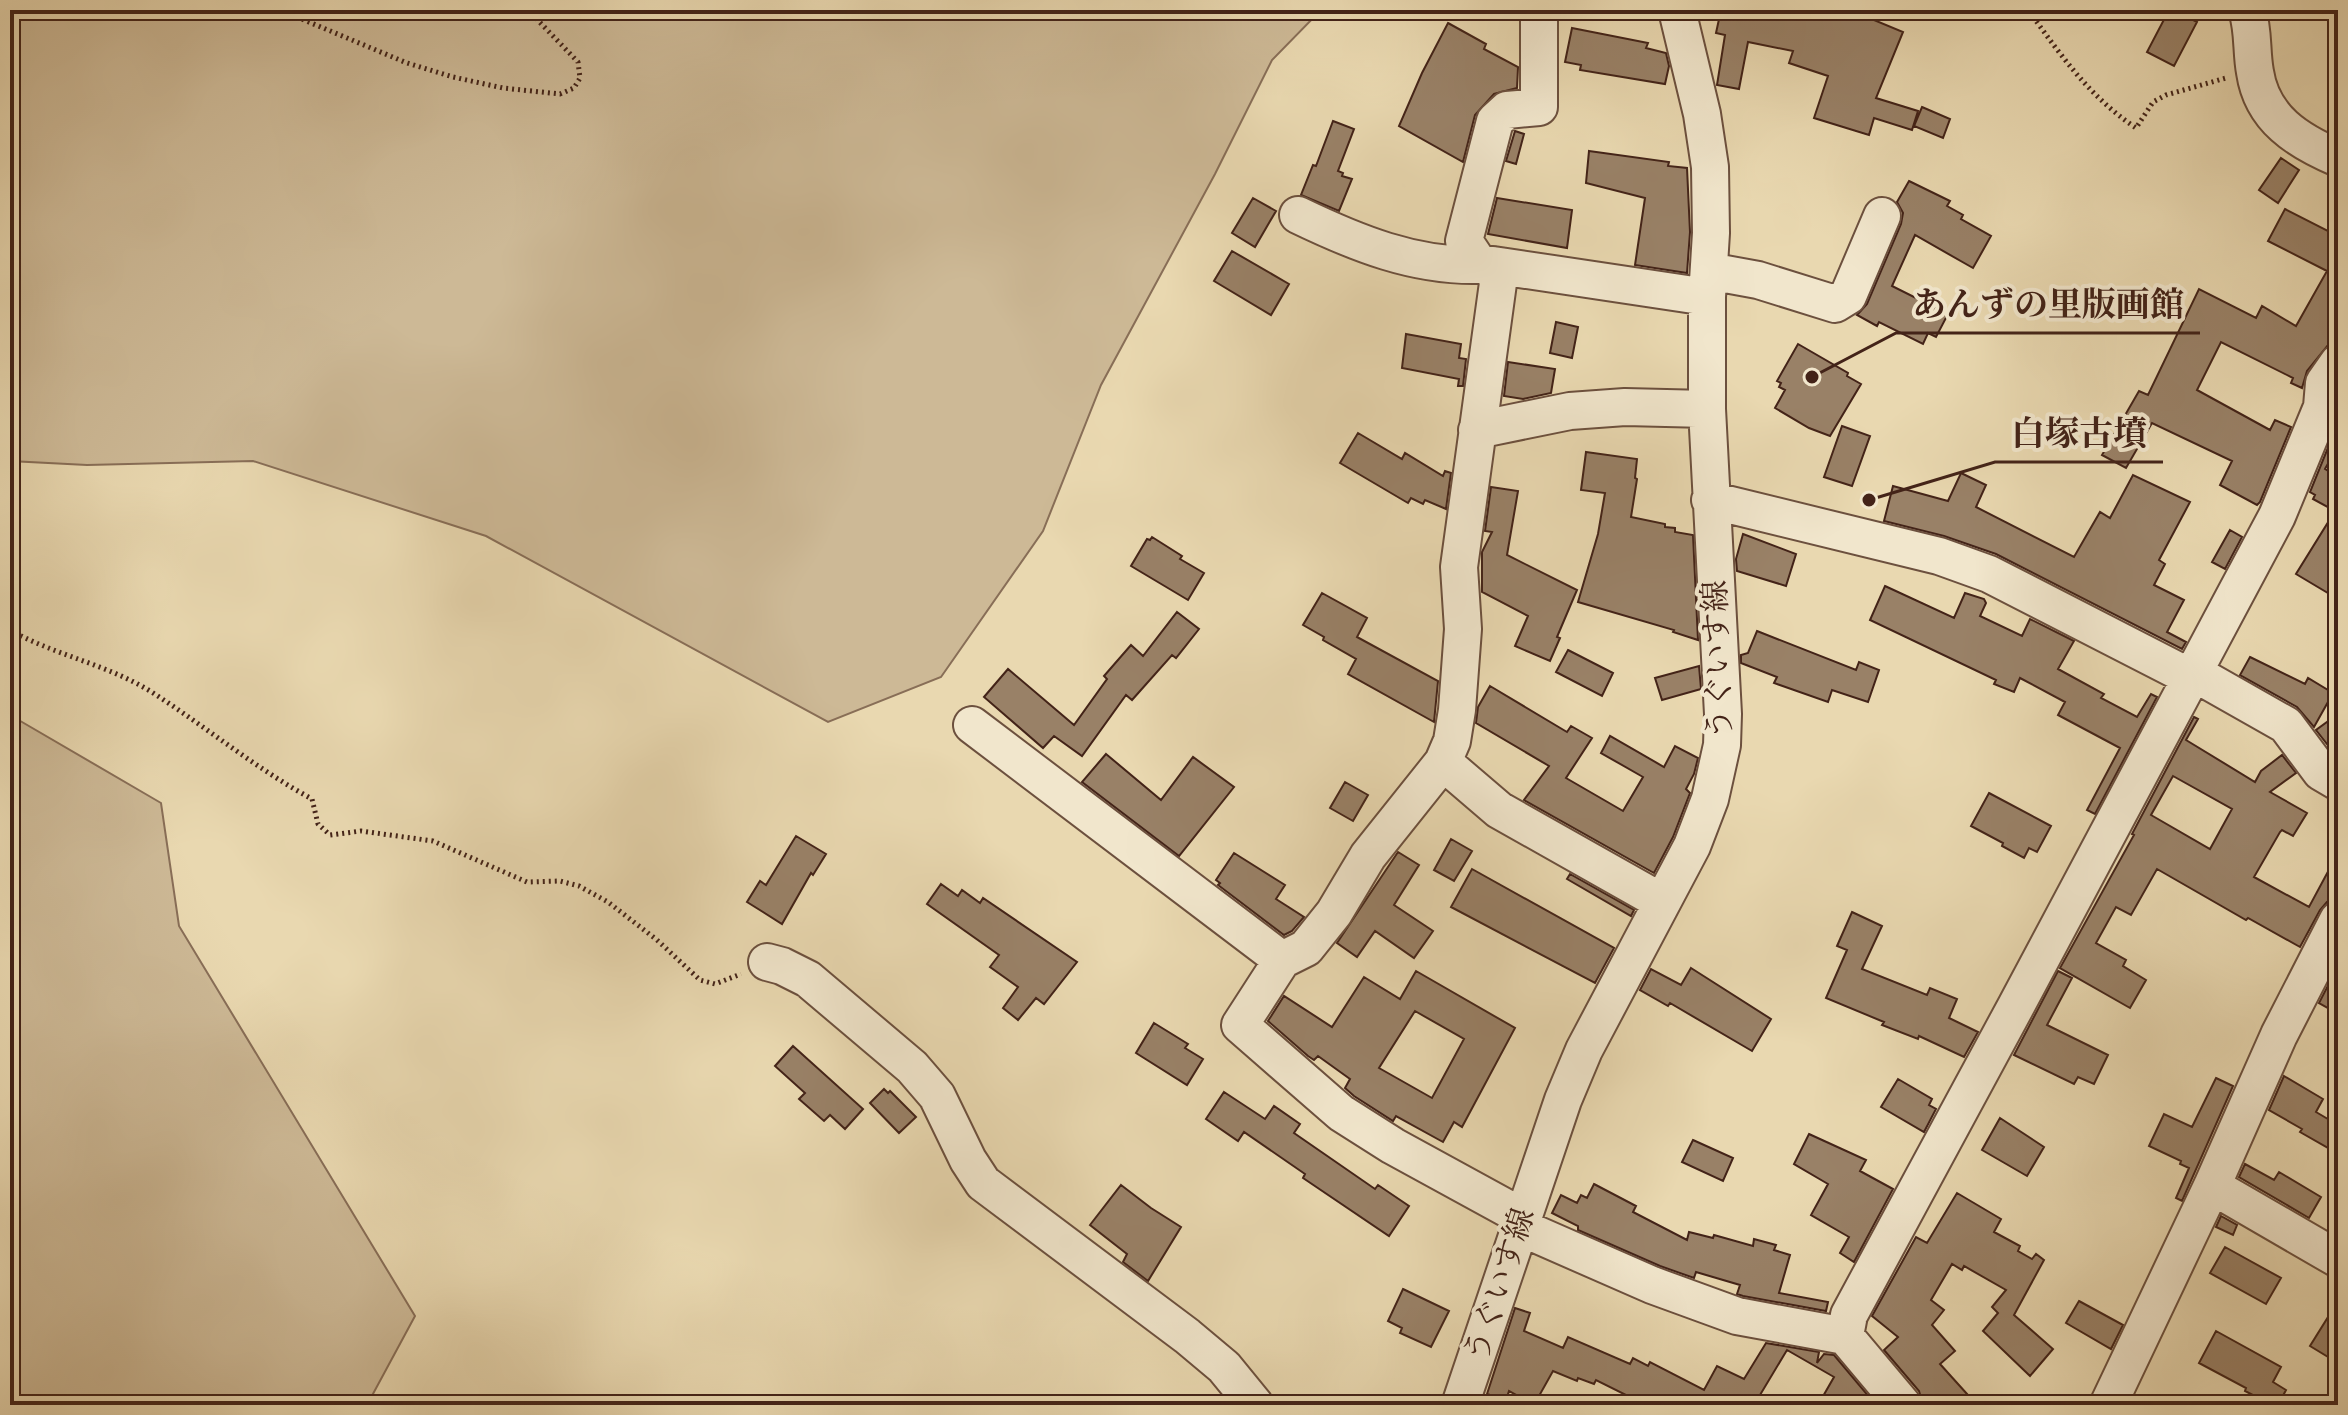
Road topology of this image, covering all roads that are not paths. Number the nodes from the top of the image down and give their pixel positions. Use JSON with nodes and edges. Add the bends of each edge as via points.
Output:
{"nodes":[{"id":1,"x":1539,"y":10,"type":"edge"},
{"id":2,"x":1677,"y":10,"type":"edge"},
{"id":3,"x":2247,"y":10,"type":"edge"},
{"id":4,"x":2338,"y":158,"type":"edge"},
{"id":5,"x":1298,"y":215,"type":"dead end"},
{"id":6,"x":1882,"y":216,"type":"dead end"},
{"id":7,"x":1487,"y":265,"type":"junction"},
{"id":8,"x":1708,"y":284,"type":"junction"},
{"id":9,"x":2338,"y":363,"type":"edge"},
{"id":10,"x":1707,"y":409,"type":"junction"},
{"id":11,"x":2330,"y":411,"type":"edge"},
{"id":12,"x":1477,"y":430,"type":"junction"},
{"id":13,"x":1710,"y":500,"type":"junction"},
{"id":14,"x":2190,"y":675,"type":"junction"},
{"id":15,"x":972,"y":725,"type":"dead end"},
{"id":16,"x":1443,"y":762,"type":"junction"},
{"id":17,"x":2338,"y":782,"type":"edge"},
{"id":18,"x":1662,"y":902,"type":"junction"},
{"id":19,"x":2338,"y":920,"type":"edge"},
{"id":20,"x":1282,"y":960,"type":"junction"},
{"id":21,"x":767,"y":962,"type":"road end"},
{"id":22,"x":2212,"y":1186,"type":"junction"},
{"id":23,"x":1521,"y":1221,"type":"junction"},
{"id":24,"x":2338,"y":1259,"type":"edge"},
{"id":25,"x":1845,"y":1336,"type":"junction"},
{"id":26,"x":1255,"y":1405,"type":"edge"},
{"id":27,"x":1460,"y":1405,"type":"edge"},
{"id":28,"x":1903,"y":1405,"type":"edge"},
{"id":29,"x":2108,"y":1405,"type":"edge"}],
"edges":[{"from":1,"to":7,"type":"street","via":[[1539,107],[1507,110],[1495,121],[1464,241]]},
{"from":2,"to":8,"type":"street","name":"うぐいす線","via":[[1710,167]]},
{"from":3,"to":4,"type":"street","via":[[2254,70],[2272,115],[2308,145]]},
{"from":5,"to":7,"type":"street","via":[[1408,259]]},
{"from":6,"to":8,"type":"street","via":[[1848,296],[1835,304],[1758,280]]},
{"from":7,"to":8,"type":"street"},
{"from":7,"to":12,"type":"street","via":[[1498,283]]},
{"from":8,"to":10,"type":"street","name":"うぐいす線"},
{"from":9,"to":11,"type":"street","via":[[2324,383]]},
{"from":10,"to":12,"type":"street","via":[[1570,411]]},
{"from":10,"to":13,"type":"street","name":"うぐいす線"},
{"from":11,"to":14,"type":"street"},
{"from":12,"to":16,"type":"street","via":[[1459,567],[1463,629],[1457,710]]},
{"from":13,"to":14,"type":"street","via":[[1939,556],[1989,574]]},
{"from":13,"to":18,"type":"street","name":"うぐいす線","via":[[1722,745],[1710,799]]},
{"from":14,"to":17,"type":"street","via":[[2286,725],[2321,772]]},
{"from":14,"to":25,"type":"street","via":[[1849,1315]]},
{"from":15,"to":20,"type":"street"},
{"from":16,"to":18,"type":"street","via":[[1499,810]]},
{"from":16,"to":20,"type":"street","via":[[1368,856],[1306,948]]},
{"from":18,"to":23,"type":"street","name":"うぐいす線","via":[[1584,1050]]},
{"from":19,"to":22,"type":"street","via":[[2279,1035]]},
{"from":20,"to":23,"type":"street","via":[[1240,1025],[1341,1113]]},
{"from":21,"to":26,"type":"street","via":[[808,979],[912,1067],[937,1096],[983,1183],[1187,1336],[1224,1367]]},
{"from":22,"to":24,"type":"street"},
{"from":22,"to":29,"type":"street"},
{"from":23,"to":25,"type":"street","via":[[1531,1232],[1583,1257],[1737,1316]]},
{"from":23,"to":27,"type":"street","name":"うぐいす線"},
{"from":25,"to":28,"type":"street"}]}
